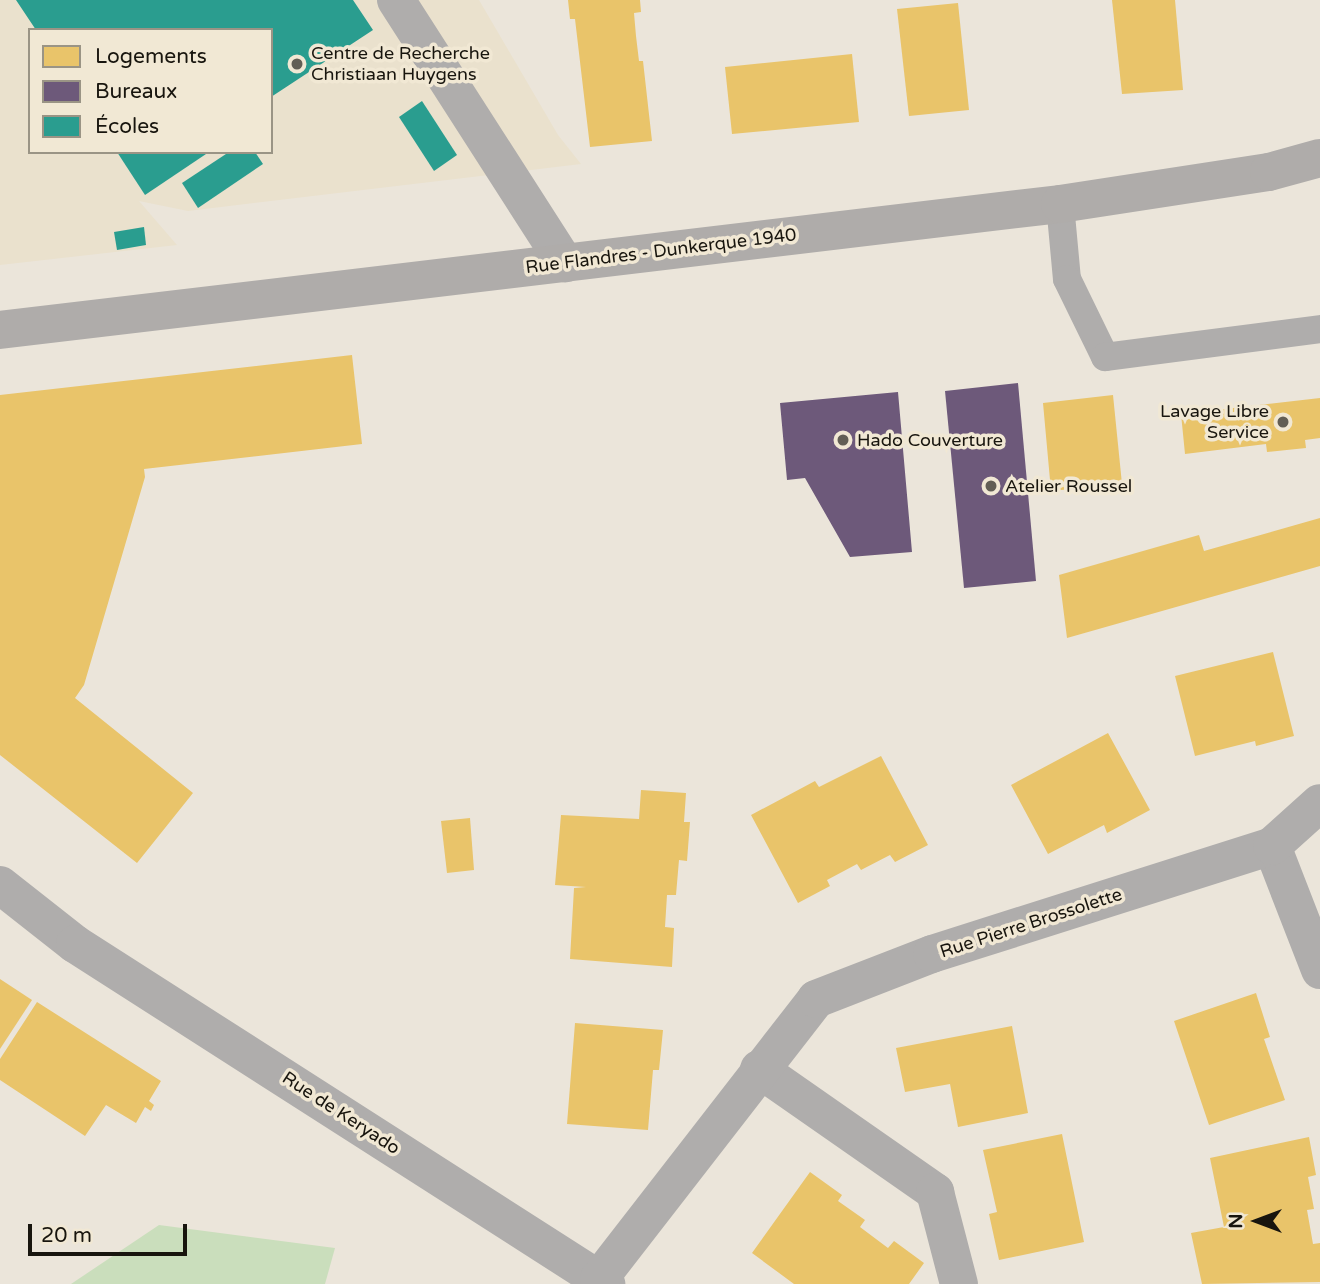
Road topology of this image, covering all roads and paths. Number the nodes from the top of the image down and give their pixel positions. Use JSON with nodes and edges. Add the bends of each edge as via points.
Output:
{"nodes":[{"id":1,"x":396,"y":0,"type":"edge"},
{"id":2,"x":1320,"y":158,"type":"edge"},
{"id":3,"x":1060,"y":204,"type":"junction"},
{"id":4,"x":565,"y":263,"type":"junction"},
{"id":5,"x":1320,"y":329,"type":"edge"},
{"id":6,"x":0,"y":330,"type":"edge"},
{"id":7,"x":1320,"y":803,"type":"edge"},
{"id":8,"x":1272,"y":846,"type":"junction"},
{"id":9,"x":0,"y":886,"type":"edge"},
{"id":10,"x":1320,"y":970,"type":"edge"},
{"id":11,"x":759,"y":1069,"type":"junction"},
{"id":12,"x":602,"y":1282,"type":"edge"},
{"id":13,"x":960,"y":1284,"type":"edge"}],
"edges":[{"from":1,"to":4,"type":"street"},
{"from":2,"to":3,"type":"street","name":"Rue Flandres - Dunkerque 1940","via":[[1269,172]]},
{"from":3,"to":4,"type":"street","name":"Rue Flandres - Dunkerque 1940"},
{"from":3,"to":5,"type":"lane","via":[[1067,279],[1105,356]]},
{"from":4,"to":6,"type":"street","name":"Rue Flandres - Dunkerque 1940"},
{"from":7,"to":8,"type":"street","name":"Rue Pierre Brossolette"},
{"from":8,"to":10,"type":"street"},
{"from":8,"to":11,"type":"street","name":"Rue Pierre Brossolette","via":[[932,954],[816,999]]},
{"from":9,"to":12,"type":"street","name":"Rue de Keryado","via":[[75,944]]},
{"from":11,"to":12,"type":"street","name":"Rue Pierre Brossolette"},
{"from":11,"to":13,"type":"street","via":[[935,1192]]}]}
